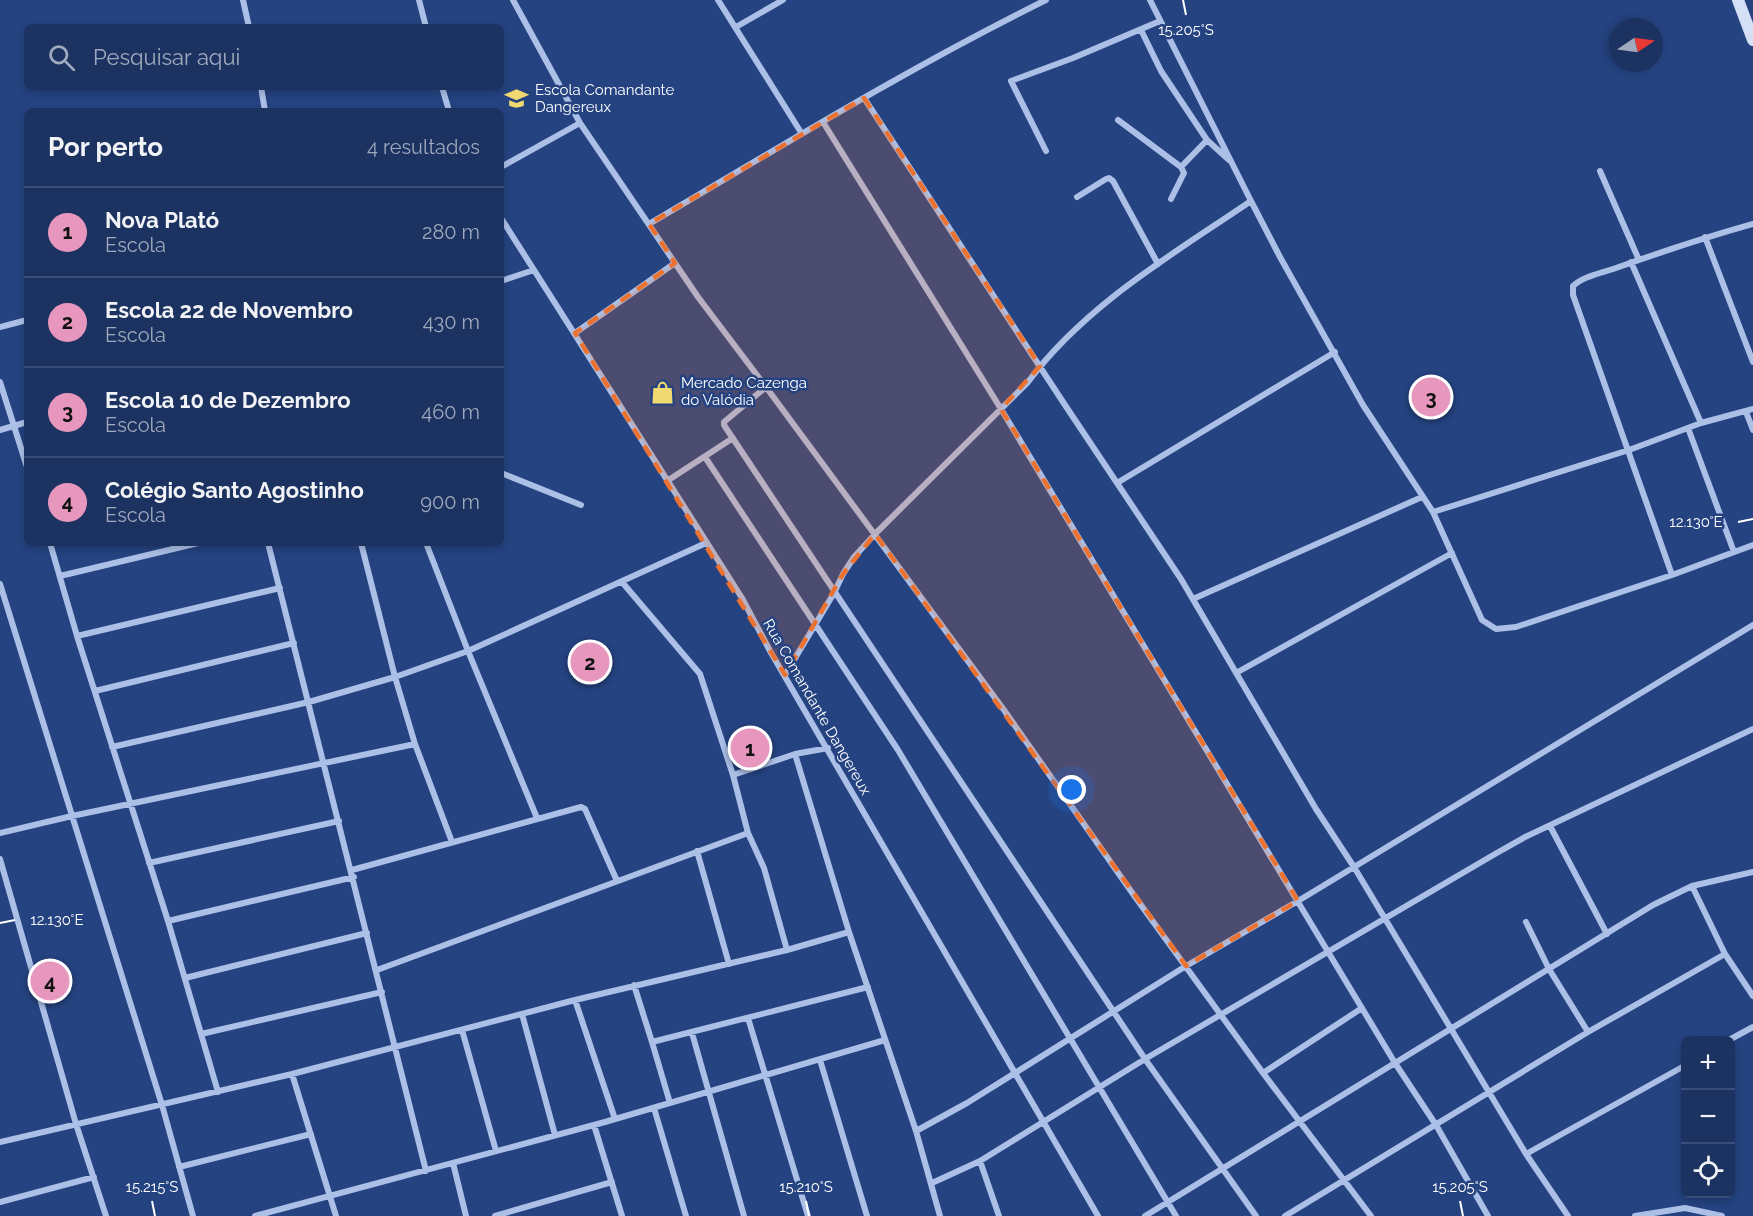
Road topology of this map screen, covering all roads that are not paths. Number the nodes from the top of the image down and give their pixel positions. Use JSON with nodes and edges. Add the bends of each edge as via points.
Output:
{"nodes":[{"id":1,"x":243,"y":0,"type":"edge"},
{"id":2,"x":419,"y":0,"type":"edge"},
{"id":3,"x":513,"y":0,"type":"edge"},
{"id":4,"x":718,"y":0,"type":"edge"},
{"id":5,"x":783,"y":0,"type":"edge"},
{"id":6,"x":1046,"y":0,"type":"edge"},
{"id":7,"x":1150,"y":0,"type":"edge"},
{"id":8,"x":1738,"y":0,"type":"edge"},
{"id":9,"x":1160,"y":21,"type":"junction"},
{"id":10,"x":248,"y":24,"type":"edge"},
{"id":11,"x":425,"y":24,"type":"edge"},
{"id":12,"x":736,"y":27,"type":"junction"},
{"id":13,"x":1141,"y":30,"type":"junction"},
{"id":14,"x":1753,"y":40,"type":"edge"},
{"id":15,"x":262,"y":90,"type":"edge"},
{"id":16,"x":443,"y":90,"type":"edge"},
{"id":17,"x":864,"y":98,"type":"junction"},
{"id":18,"x":264,"y":108,"type":"edge"},
{"id":19,"x":448,"y":108,"type":"edge"},
{"id":20,"x":1119,"y":120,"type":"dead end"},
{"id":21,"x":823,"y":122,"type":"junction"},
{"id":22,"x":580,"y":123,"type":"junction"},
{"id":23,"x":802,"y":134,"type":"junction"},
{"id":24,"x":1207,"y":140,"type":"junction"},
{"id":25,"x":1046,"y":151,"type":"dead end"},
{"id":26,"x":1232,"y":163,"type":"junction"},
{"id":27,"x":504,"y":165,"type":"edge"},
{"id":28,"x":1181,"y":167,"type":"junction"},
{"id":29,"x":1600,"y":171,"type":"dead end"},
{"id":30,"x":1077,"y":197,"type":"dead end"},
{"id":31,"x":1171,"y":200,"type":"dead end"},
{"id":32,"x":1251,"y":201,"type":"junction"},
{"id":33,"x":504,"y":223,"type":"edge"},
{"id":34,"x":649,"y":224,"type":"junction"},
{"id":35,"x":1753,"y":224,"type":"edge"},
{"id":36,"x":1705,"y":237,"type":"junction"},
{"id":37,"x":1639,"y":260,"type":"junction"},
{"id":38,"x":1631,"y":262,"type":"junction"},
{"id":39,"x":675,"y":263,"type":"junction"},
{"id":40,"x":1158,"y":264,"type":"junction"},
{"id":41,"x":534,"y":270,"type":"junction"},
{"id":42,"x":504,"y":280,"type":"edge"},
{"id":43,"x":24,"y":321,"type":"edge"},
{"id":44,"x":0,"y":327,"type":"edge"},
{"id":45,"x":575,"y":333,"type":"junction"},
{"id":46,"x":1335,"y":352,"type":"junction"},
{"id":47,"x":1753,"y":362,"type":"edge"},
{"id":48,"x":1040,"y":366,"type":"junction"},
{"id":49,"x":0,"y":382,"type":"edge"},
{"id":50,"x":766,"y":387,"type":"junction"},
{"id":51,"x":1001,"y":409,"type":"junction"},
{"id":52,"x":1753,"y":409,"type":"edge"},
{"id":53,"x":1746,"y":412,"type":"junction"},
{"id":54,"x":24,"y":423,"type":"edge"},
{"id":55,"x":1701,"y":423,"type":"junction"},
{"id":56,"x":14,"y":425,"type":"junction"},
{"id":57,"x":1688,"y":428,"type":"junction"},
{"id":58,"x":0,"y":430,"type":"edge"},
{"id":59,"x":1753,"y":430,"type":"edge"},
{"id":60,"x":733,"y":438,"type":"junction"},
{"id":61,"x":1629,"y":450,"type":"junction"},
{"id":62,"x":24,"y":457,"type":"edge"},
{"id":63,"x":705,"y":457,"type":"junction"},
{"id":64,"x":504,"y":473,"type":"edge"},
{"id":65,"x":667,"y":482,"type":"junction"},
{"id":66,"x":1116,"y":483,"type":"junction"},
{"id":67,"x":1422,"y":497,"type":"junction"},
{"id":68,"x":581,"y":505,"type":"dead end"},
{"id":69,"x":1433,"y":512,"type":"junction"},
{"id":70,"x":875,"y":534,"type":"junction"},
{"id":71,"x":706,"y":543,"type":"junction"},
{"id":72,"x":1753,"y":545,"type":"edge"},
{"id":73,"x":51,"y":546,"type":"edge"},
{"id":74,"x":185,"y":546,"type":"edge"},
{"id":75,"x":269,"y":546,"type":"edge"},
{"id":76,"x":362,"y":546,"type":"edge"},
{"id":77,"x":427,"y":546,"type":"edge"},
{"id":78,"x":1734,"y":552,"type":"junction"},
{"id":79,"x":1452,"y":553,"type":"junction"},
{"id":80,"x":1672,"y":575,"type":"junction"},
{"id":81,"x":60,"y":576,"type":"junction"},
{"id":82,"x":622,"y":582,"type":"junction"},
{"id":83,"x":0,"y":584,"type":"edge"},
{"id":84,"x":280,"y":588,"type":"junction"},
{"id":85,"x":834,"y":593,"type":"junction"},
{"id":86,"x":1193,"y":599,"type":"junction"},
{"id":87,"x":1753,"y":625,"type":"edge"},
{"id":88,"x":815,"y":626,"type":"junction"},
{"id":89,"x":77,"y":636,"type":"junction"},
{"id":90,"x":294,"y":643,"type":"junction"},
{"id":91,"x":468,"y":651,"type":"junction"},
{"id":92,"x":1236,"y":673,"type":"junction"},
{"id":93,"x":785,"y":675,"type":"junction"},
{"id":94,"x":395,"y":677,"type":"junction"},
{"id":95,"x":94,"y":692,"type":"junction"},
{"id":96,"x":309,"y":702,"type":"junction"},
{"id":97,"x":1753,"y":729,"type":"edge"},
{"id":98,"x":415,"y":744,"type":"junction"},
{"id":99,"x":112,"y":747,"type":"junction"},
{"id":100,"x":828,"y":748,"type":"junction"},
{"id":101,"x":795,"y":754,"type":"junction"},
{"id":102,"x":325,"y":763,"type":"junction"},
{"id":103,"x":733,"y":775,"type":"junction"},
{"id":104,"x":130,"y":804,"type":"junction"},
{"id":105,"x":72,"y":816,"type":"junction"},
{"id":106,"x":537,"y":818,"type":"junction"},
{"id":107,"x":339,"y":821,"type":"junction"},
{"id":108,"x":1550,"y":826,"type":"junction"},
{"id":109,"x":748,"y":832,"type":"junction"},
{"id":110,"x":0,"y":833,"type":"edge"},
{"id":111,"x":452,"y":842,"type":"junction"},
{"id":112,"x":697,"y":851,"type":"junction"},
{"id":113,"x":0,"y":859,"type":"edge"},
{"id":114,"x":149,"y":863,"type":"junction"},
{"id":115,"x":1354,"y":867,"type":"junction"},
{"id":116,"x":352,"y":870,"type":"junction"},
{"id":117,"x":1753,"y":872,"type":"edge"},
{"id":118,"x":354,"y":878,"type":"junction"},
{"id":119,"x":617,"y":881,"type":"junction"},
{"id":120,"x":1692,"y":886,"type":"junction"},
{"id":121,"x":1299,"y":901,"type":"junction"},
{"id":122,"x":1384,"y":919,"type":"junction"},
{"id":123,"x":168,"y":921,"type":"junction"},
{"id":124,"x":1526,"y":922,"type":"dead end"},
{"id":125,"x":849,"y":932,"type":"junction"},
{"id":126,"x":367,"y":933,"type":"junction"},
{"id":127,"x":1608,"y":934,"type":"junction"},
{"id":128,"x":787,"y":950,"type":"junction"},
{"id":129,"x":1329,"y":951,"type":"junction"},
{"id":130,"x":1725,"y":954,"type":"junction"},
{"id":131,"x":729,"y":964,"type":"junction"},
{"id":132,"x":1186,"y":966,"type":"junction"},
{"id":133,"x":1549,"y":969,"type":"junction"},
{"id":134,"x":377,"y":970,"type":"junction"},
{"id":135,"x":185,"y":978,"type":"junction"},
{"id":136,"x":634,"y":985,"type":"junction"},
{"id":137,"x":868,"y":987,"type":"junction"},
{"id":138,"x":382,"y":992,"type":"junction"},
{"id":139,"x":1753,"y":996,"type":"edge"},
{"id":140,"x":575,"y":1000,"type":"junction"},
{"id":141,"x":1362,"y":1008,"type":"junction"},
{"id":142,"x":1113,"y":1011,"type":"junction"},
{"id":143,"x":522,"y":1014,"type":"junction"},
{"id":144,"x":1221,"y":1015,"type":"junction"},
{"id":145,"x":748,"y":1018,"type":"junction"},
{"id":146,"x":1753,"y":1027,"type":"edge"},
{"id":147,"x":1452,"y":1028,"type":"junction"},
{"id":148,"x":462,"y":1030,"type":"junction"},
{"id":149,"x":1588,"y":1032,"type":"junction"},
{"id":150,"x":692,"y":1033,"type":"junction"},
{"id":151,"x":201,"y":1034,"type":"junction"},
{"id":152,"x":1735,"y":1038,"type":"edge"},
{"id":153,"x":1069,"y":1039,"type":"junction"},
{"id":154,"x":885,"y":1040,"type":"junction"},
{"id":155,"x":652,"y":1042,"type":"junction"},
{"id":156,"x":396,"y":1047,"type":"junction"},
{"id":157,"x":1145,"y":1059,"type":"junction"},
{"id":158,"x":820,"y":1060,"type":"junction"},
{"id":159,"x":1395,"y":1063,"type":"junction"},
{"id":160,"x":1681,"y":1068,"type":"edge"},
{"id":161,"x":1014,"y":1073,"type":"junction"},
{"id":162,"x":1263,"y":1073,"type":"junction"},
{"id":163,"x":292,"y":1074,"type":"junction"},
{"id":164,"x":766,"y":1076,"type":"junction"},
{"id":165,"x":1098,"y":1088,"type":"junction"},
{"id":166,"x":1490,"y":1091,"type":"junction"},
{"id":167,"x":218,"y":1092,"type":"junction"},
{"id":168,"x":709,"y":1092,"type":"junction"},
{"id":169,"x":670,"y":1103,"type":"junction"},
{"id":170,"x":162,"y":1105,"type":"junction"},
{"id":171,"x":654,"y":1108,"type":"junction"},
{"id":172,"x":615,"y":1119,"type":"junction"},
{"id":173,"x":1300,"y":1120,"type":"junction"},
{"id":174,"x":1042,"y":1121,"type":"junction"},
{"id":175,"x":76,"y":1124,"type":"junction"},
{"id":176,"x":594,"y":1125,"type":"junction"},
{"id":177,"x":1436,"y":1125,"type":"junction"},
{"id":178,"x":916,"y":1131,"type":"junction"},
{"id":179,"x":310,"y":1134,"type":"junction"},
{"id":180,"x":555,"y":1135,"type":"junction"},
{"id":181,"x":0,"y":1142,"type":"edge"},
{"id":182,"x":496,"y":1151,"type":"junction"},
{"id":183,"x":1526,"y":1154,"type":"junction"},
{"id":184,"x":980,"y":1161,"type":"junction"},
{"id":185,"x":453,"y":1163,"type":"junction"},
{"id":186,"x":179,"y":1167,"type":"junction"},
{"id":187,"x":1223,"y":1169,"type":"junction"},
{"id":188,"x":426,"y":1171,"type":"junction"},
{"id":189,"x":94,"y":1178,"type":"junction"},
{"id":190,"x":1345,"y":1180,"type":"junction"},
{"id":191,"x":612,"y":1182,"type":"junction"},
{"id":192,"x":932,"y":1183,"type":"junction"},
{"id":193,"x":330,"y":1196,"type":"junction"},
{"id":194,"x":0,"y":1202,"type":"edge"},
{"id":195,"x":1167,"y":1202,"type":"junction"},
{"id":196,"x":106,"y":1216,"type":"edge"},
{"id":197,"x":193,"y":1216,"type":"edge"},
{"id":198,"x":255,"y":1216,"type":"edge"},
{"id":199,"x":336,"y":1216,"type":"edge"},
{"id":200,"x":466,"y":1216,"type":"edge"},
{"id":201,"x":495,"y":1216,"type":"edge"},
{"id":202,"x":622,"y":1216,"type":"edge"},
{"id":203,"x":687,"y":1216,"type":"edge"},
{"id":204,"x":744,"y":1216,"type":"edge"},
{"id":205,"x":808,"y":1216,"type":"edge"},
{"id":206,"x":867,"y":1216,"type":"edge"},
{"id":207,"x":940,"y":1216,"type":"edge"},
{"id":208,"x":999,"y":1216,"type":"edge"},
{"id":209,"x":1098,"y":1216,"type":"edge"},
{"id":210,"x":1145,"y":1216,"type":"edge"},
{"id":211,"x":1176,"y":1216,"type":"edge"},
{"id":212,"x":1256,"y":1216,"type":"edge"},
{"id":213,"x":1285,"y":1216,"type":"edge"},
{"id":214,"x":1371,"y":1216,"type":"edge"},
{"id":215,"x":1488,"y":1216,"type":"edge"},
{"id":216,"x":1568,"y":1216,"type":"edge"},
{"id":217,"x":1635,"y":1216,"type":"edge"},
{"id":218,"x":1722,"y":1216,"type":"edge"}],
"edges":[{"from":1,"to":10,"type":"street"},
{"from":2,"to":11,"type":"street"},
{"from":3,"to":22,"type":"street"},
{"from":4,"to":12,"type":"street"},
{"from":5,"to":12,"type":"street"},
{"from":6,"to":17,"type":"street"},
{"from":7,"to":9,"type":"street"},
{"from":8,"to":14,"type":"main road"},
{"from":9,"to":13,"type":"street"},
{"from":9,"to":26,"type":"street"},
{"from":12,"to":23,"type":"street"},
{"from":13,"to":24,"type":"street","via":[[1161,71]]},
{"from":13,"to":25,"type":"street","via":[[1011,81]]},
{"from":15,"to":18,"type":"street"},
{"from":16,"to":19,"type":"street"},
{"from":17,"to":21,"type":"street"},
{"from":17,"to":48,"type":"street"},
{"from":20,"to":28,"type":"street"},
{"from":21,"to":23,"type":"street"},
{"from":21,"to":51,"type":"street"},
{"from":22,"to":27,"type":"street"},
{"from":22,"to":34,"type":"street"},
{"from":23,"to":34,"type":"street"},
{"from":24,"to":26,"type":"street"},
{"from":24,"to":28,"type":"street"},
{"from":26,"to":32,"type":"street"},
{"from":28,"to":31,"type":"street","via":[[1184,173]]},
{"from":29,"to":37,"type":"street"},
{"from":30,"to":40,"type":"street","via":[[1106,179],[1113,181]]},
{"from":32,"to":40,"type":"street"},
{"from":32,"to":46,"type":"street"},
{"from":33,"to":41,"type":"street","name":"Rua Comandante Dangereux"},
{"from":34,"to":39,"type":"street"},
{"from":35,"to":36,"type":"street"},
{"from":36,"to":37,"type":"street"},
{"from":36,"to":47,"type":"street"},
{"from":37,"to":38,"type":"street"},
{"from":38,"to":55,"type":"street"},
{"from":38,"to":61,"type":"street","via":[[1573,285],[1573,295]]},
{"from":39,"to":45,"type":"street"},
{"from":39,"to":50,"type":"street"},
{"from":40,"to":48,"type":"street","via":[[1083,322]]},
{"from":41,"to":42,"type":"street"},
{"from":41,"to":45,"type":"street","name":"Rua Comandante Dangereux"},
{"from":43,"to":44,"type":"street"},
{"from":45,"to":65,"type":"street","name":"Rua Comandante Dangereux"},
{"from":46,"to":66,"type":"street"},
{"from":46,"to":67,"type":"street","via":[[1363,405]]},
{"from":48,"to":51,"type":"street"},
{"from":48,"to":66,"type":"street"},
{"from":49,"to":56,"type":"street"},
{"from":50,"to":60,"type":"street","via":[[724,422]]},
{"from":50,"to":70,"type":"street"},
{"from":51,"to":70,"type":"street"},
{"from":51,"to":121,"type":"street"},
{"from":52,"to":53,"type":"street"},
{"from":53,"to":55,"type":"street"},
{"from":53,"to":59,"type":"street"},
{"from":54,"to":56,"type":"street"},
{"from":55,"to":57,"type":"street"},
{"from":56,"to":58,"type":"street"},
{"from":56,"to":62,"type":"street"},
{"from":57,"to":61,"type":"street"},
{"from":57,"to":78,"type":"street"},
{"from":60,"to":63,"type":"street"},
{"from":60,"to":85,"type":"street"},
{"from":61,"to":69,"type":"street"},
{"from":61,"to":80,"type":"street"},
{"from":63,"to":65,"type":"street"},
{"from":63,"to":88,"type":"street"},
{"from":64,"to":68,"type":"street"},
{"from":65,"to":71,"type":"street","name":"Rua Comandante Dangereux"},
{"from":66,"to":86,"type":"street"},
{"from":67,"to":69,"type":"street"},
{"from":67,"to":86,"type":"street"},
{"from":69,"to":79,"type":"street"},
{"from":70,"to":85,"type":"street","via":[[854,556]]},
{"from":70,"to":132,"type":"street"},
{"from":71,"to":82,"type":"street"},
{"from":71,"to":93,"type":"street","name":"Rua Comandante Dangereux"},
{"from":72,"to":78,"type":"street"},
{"from":73,"to":81,"type":"street"},
{"from":74,"to":81,"type":"street"},
{"from":75,"to":84,"type":"street"},
{"from":76,"to":94,"type":"street"},
{"from":77,"to":91,"type":"street"},
{"from":78,"to":80,"type":"street"},
{"from":79,"to":80,"type":"street","via":[[1482,620],[1496,629],[1516,627]]},
{"from":79,"to":92,"type":"street"},
{"from":81,"to":89,"type":"street"},
{"from":82,"to":91,"type":"street"},
{"from":82,"to":103,"type":"street","via":[[700,674]]},
{"from":83,"to":105,"type":"street"},
{"from":84,"to":89,"type":"street"},
{"from":84,"to":90,"type":"street"},
{"from":85,"to":88,"type":"street"},
{"from":85,"to":142,"type":"street"},
{"from":86,"to":92,"type":"street"},
{"from":87,"to":115,"type":"street"},
{"from":88,"to":93,"type":"street"},
{"from":88,"to":153,"type":"street","via":[[898,750]]},
{"from":89,"to":95,"type":"street"},
{"from":90,"to":95,"type":"street"},
{"from":90,"to":96,"type":"street"},
{"from":91,"to":94,"type":"street"},
{"from":91,"to":106,"type":"street"},
{"from":92,"to":115,"type":"street"},
{"from":93,"to":100,"type":"street","name":"Rua Comandante Dangereux"},
{"from":94,"to":96,"type":"street"},
{"from":94,"to":98,"type":"street"},
{"from":95,"to":99,"type":"street"},
{"from":96,"to":99,"type":"street"},
{"from":96,"to":102,"type":"street"},
{"from":97,"to":108,"type":"street"},
{"from":98,"to":102,"type":"street"},
{"from":98,"to":111,"type":"street"},
{"from":99,"to":104,"type":"street"},
{"from":100,"to":101,"type":"street"},
{"from":100,"to":161,"type":"street","name":"Rua Comandante Dangereux"},
{"from":101,"to":103,"type":"street"},
{"from":101,"to":125,"type":"street"},
{"from":102,"to":104,"type":"street"},
{"from":102,"to":107,"type":"street"},
{"from":103,"to":109,"type":"street"},
{"from":104,"to":105,"type":"street"},
{"from":104,"to":114,"type":"street"},
{"from":105,"to":110,"type":"street"},
{"from":105,"to":170,"type":"street"},
{"from":106,"to":111,"type":"street"},
{"from":106,"to":119,"type":"street","via":[[575,807],[585,809]]},
{"from":107,"to":114,"type":"street"},
{"from":107,"to":116,"type":"street"},
{"from":108,"to":122,"type":"street"},
{"from":108,"to":127,"type":"street"},
{"from":109,"to":112,"type":"street"},
{"from":109,"to":128,"type":"street","via":[[764,868]]},
{"from":111,"to":116,"type":"street"},
{"from":112,"to":119,"type":"street"},
{"from":112,"to":131,"type":"street"},
{"from":113,"to":175,"type":"street"},
{"from":114,"to":123,"type":"street"},
{"from":115,"to":121,"type":"street"},
{"from":115,"to":122,"type":"street"},
{"from":116,"to":118,"type":"street"},
{"from":117,"to":120,"type":"street"},
{"from":118,"to":123,"type":"street"},
{"from":118,"to":126,"type":"street"},
{"from":119,"to":134,"type":"street"},
{"from":120,"to":127,"type":"street"},
{"from":120,"to":130,"type":"street"},
{"from":121,"to":129,"type":"street"},
{"from":121,"to":132,"type":"street"},
{"from":122,"to":129,"type":"street"},
{"from":122,"to":147,"type":"street"},
{"from":123,"to":135,"type":"street"},
{"from":124,"to":133,"type":"street"},
{"from":125,"to":128,"type":"street"},
{"from":125,"to":137,"type":"street"},
{"from":126,"to":134,"type":"street"},
{"from":126,"to":135,"type":"street"},
{"from":127,"to":133,"type":"street"},
{"from":128,"to":131,"type":"street"},
{"from":129,"to":141,"type":"street"},
{"from":129,"to":144,"type":"street"},
{"from":130,"to":139,"type":"street"},
{"from":130,"to":149,"type":"street"},
{"from":131,"to":136,"type":"street"},
{"from":132,"to":142,"type":"street"},
{"from":132,"to":144,"type":"street"},
{"from":133,"to":147,"type":"street"},
{"from":133,"to":149,"type":"street"},
{"from":134,"to":138,"type":"street"},
{"from":135,"to":151,"type":"street"},
{"from":136,"to":140,"type":"street"},
{"from":136,"to":155,"type":"street"},
{"from":137,"to":145,"type":"street"},
{"from":137,"to":154,"type":"street"},
{"from":138,"to":151,"type":"street"},
{"from":138,"to":156,"type":"street"},
{"from":140,"to":143,"type":"street"},
{"from":140,"to":172,"type":"street"},
{"from":141,"to":159,"type":"street"},
{"from":141,"to":162,"type":"street"},
{"from":142,"to":153,"type":"street"},
{"from":142,"to":157,"type":"street"},
{"from":143,"to":148,"type":"street"},
{"from":143,"to":180,"type":"street"},
{"from":144,"to":157,"type":"street"},
{"from":144,"to":162,"type":"street"},
{"from":145,"to":150,"type":"street"},
{"from":145,"to":164,"type":"street"},
{"from":146,"to":152,"type":"street"},
{"from":147,"to":159,"type":"street"},
{"from":147,"to":166,"type":"street"},
{"from":148,"to":156,"type":"street"},
{"from":148,"to":182,"type":"street"},
{"from":149,"to":166,"type":"street"},
{"from":150,"to":155,"type":"street"},
{"from":150,"to":168,"type":"street"},
{"from":151,"to":167,"type":"street"},
{"from":153,"to":161,"type":"street"},
{"from":153,"to":165,"type":"street"},
{"from":154,"to":158,"type":"street"},
{"from":154,"to":178,"type":"street"},
{"from":155,"to":169,"type":"street"},
{"from":156,"to":163,"type":"street"},
{"from":156,"to":188,"type":"street"},
{"from":157,"to":165,"type":"street"},
{"from":157,"to":187,"type":"street"},
{"from":158,"to":164,"type":"street"},
{"from":158,"to":206,"type":"street"},
{"from":159,"to":173,"type":"street"},
{"from":159,"to":177,"type":"street"},
{"from":160,"to":183,"type":"street"},
{"from":161,"to":174,"type":"street","name":"Rua Comandante Dangereux"},
{"from":161,"to":178,"type":"street"},
{"from":162,"to":173,"type":"street"},
{"from":163,"to":167,"type":"street"},
{"from":163,"to":179,"type":"street"},
{"from":164,"to":168,"type":"street"},
{"from":164,"to":205,"type":"street"},
{"from":165,"to":174,"type":"street"},
{"from":165,"to":195,"type":"street"},
{"from":166,"to":177,"type":"street"},
{"from":166,"to":183,"type":"street"},
{"from":167,"to":170,"type":"street"},
{"from":168,"to":169,"type":"street"},
{"from":168,"to":204,"type":"street"},
{"from":169,"to":171,"type":"street"},
{"from":170,"to":175,"type":"street"},
{"from":170,"to":186,"type":"street"},
{"from":171,"to":172,"type":"street"},
{"from":171,"to":203,"type":"street"},
{"from":172,"to":176,"type":"street"},
{"from":173,"to":187,"type":"street"},
{"from":173,"to":190,"type":"street"},
{"from":174,"to":184,"type":"street"},
{"from":174,"to":209,"type":"street","name":"Rua Comandante Dangereux"},
{"from":175,"to":181,"type":"street"},
{"from":175,"to":189,"type":"street"},
{"from":176,"to":180,"type":"street"},
{"from":176,"to":191,"type":"street"},
{"from":177,"to":190,"type":"street"},
{"from":177,"to":215,"type":"street"},
{"from":178,"to":192,"type":"street"},
{"from":179,"to":186,"type":"street"},
{"from":179,"to":193,"type":"street"},
{"from":180,"to":182,"type":"street"},
{"from":182,"to":185,"type":"street"},
{"from":183,"to":216,"type":"street"},
{"from":184,"to":192,"type":"street"},
{"from":184,"to":208,"type":"street"},
{"from":185,"to":188,"type":"street"},
{"from":185,"to":200,"type":"street"},
{"from":186,"to":197,"type":"street"},
{"from":187,"to":195,"type":"street"},
{"from":187,"to":212,"type":"street"},
{"from":188,"to":193,"type":"street"},
{"from":189,"to":194,"type":"street"},
{"from":189,"to":196,"type":"street"},
{"from":190,"to":213,"type":"street"},
{"from":190,"to":214,"type":"street"},
{"from":191,"to":201,"type":"street"},
{"from":191,"to":202,"type":"street"},
{"from":192,"to":207,"type":"street"},
{"from":193,"to":198,"type":"street"},
{"from":193,"to":199,"type":"street"},
{"from":195,"to":210,"type":"street"},
{"from":195,"to":211,"type":"street"},
{"from":217,"to":218,"type":"street","via":[[1685,1208]]}]}
